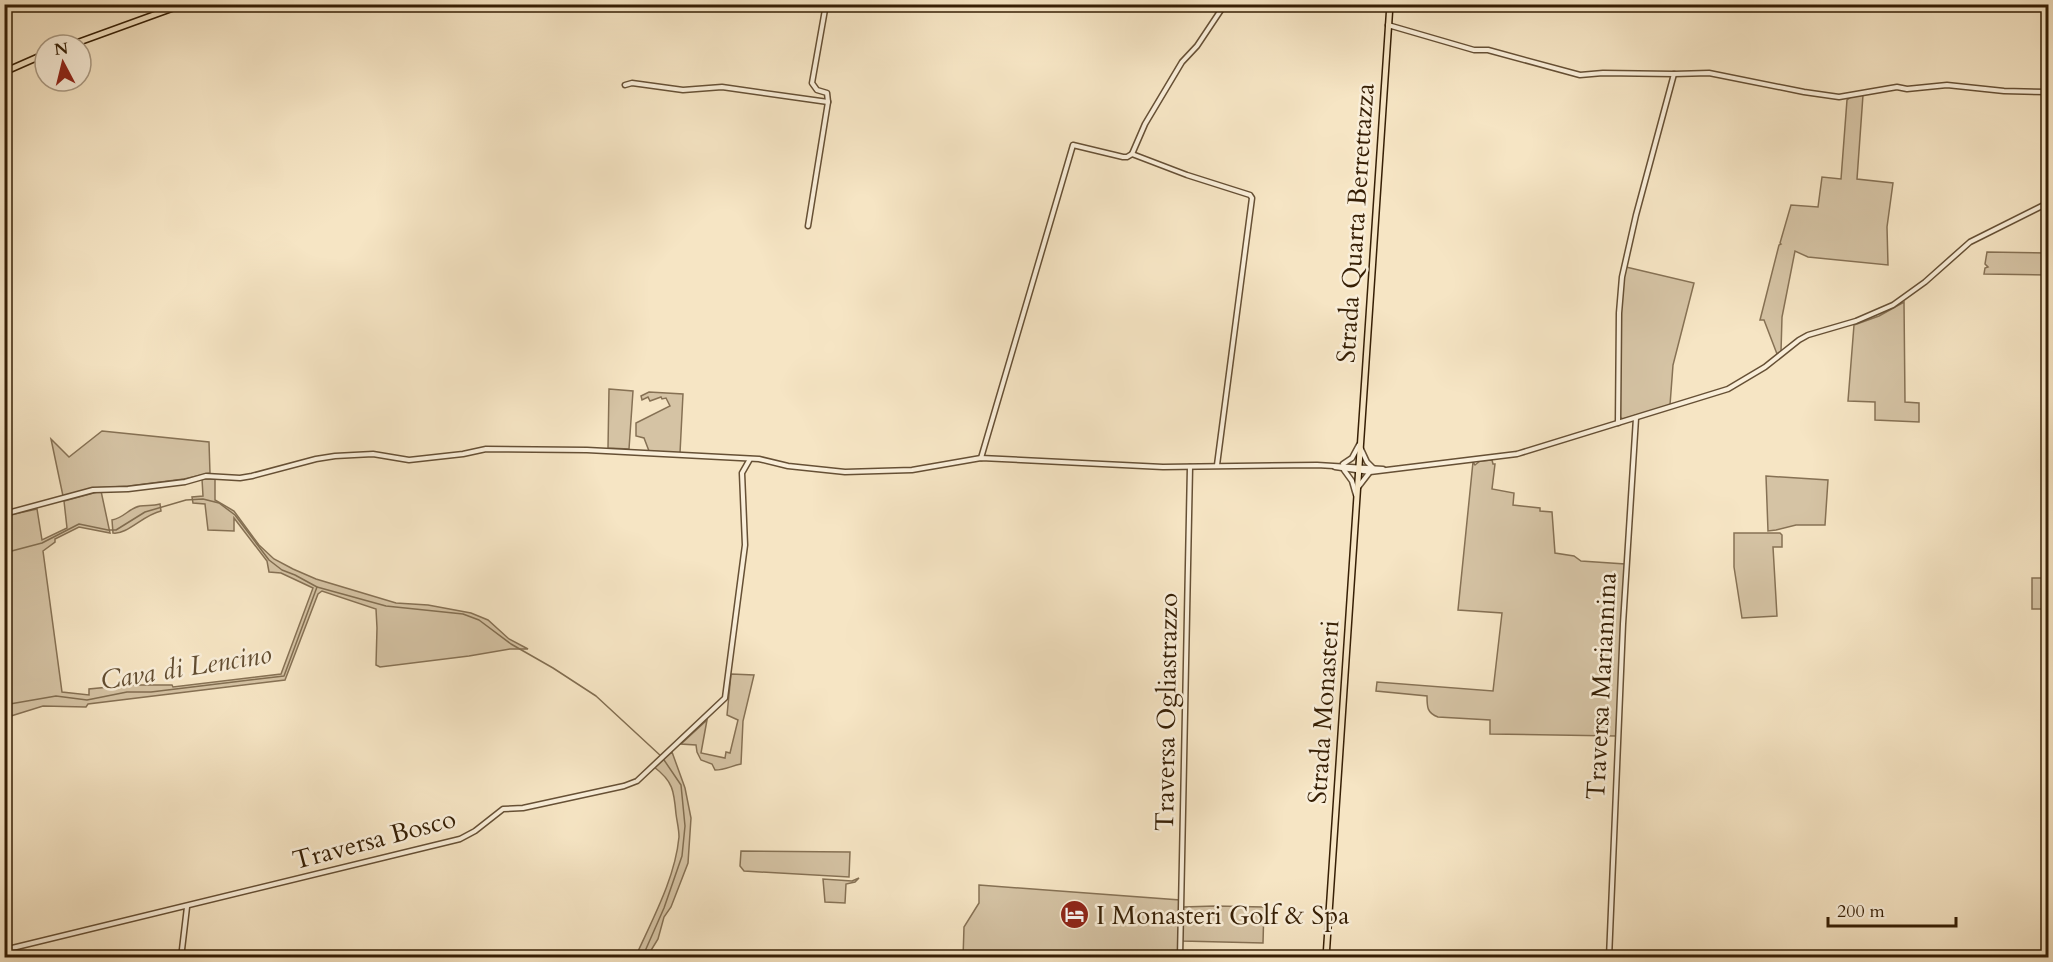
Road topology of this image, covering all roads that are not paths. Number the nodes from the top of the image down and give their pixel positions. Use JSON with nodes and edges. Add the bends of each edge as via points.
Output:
{"nodes":[{"id":1,"x":183,"y":4,"type":"edge"},
{"id":2,"x":825,"y":4,"type":"edge"},
{"id":3,"x":1225,"y":4,"type":"edge"},
{"id":4,"x":1390,"y":4,"type":"edge"},
{"id":5,"x":1388,"y":25,"type":"junction"},
{"id":6,"x":93,"y":37,"type":"edge"},
{"id":7,"x":33,"y":59,"type":"edge"},
{"id":8,"x":4,"y":72,"type":"edge"},
{"id":9,"x":1674,"y":74,"type":"junction"},
{"id":10,"x":625,"y":85,"type":"dead end"},
{"id":11,"x":2049,"y":92,"type":"edge"},
{"id":12,"x":828,"y":102,"type":"junction"},
{"id":13,"x":1131,"y":154,"type":"junction"},
{"id":14,"x":2049,"y":203,"type":"edge"},
{"id":15,"x":808,"y":226,"type":"dead end"},
{"id":16,"x":1636,"y":418,"type":"junction"},
{"id":17,"x":1618,"y":423,"type":"junction"},
{"id":18,"x":1359,"y":445,"type":"junction"},
{"id":19,"x":981,"y":458,"type":"junction"},
{"id":20,"x":751,"y":459,"type":"junction"},
{"id":21,"x":1217,"y":465,"type":"junction"},
{"id":22,"x":1190,"y":467,"type":"junction"},
{"id":23,"x":1342,"y":468,"type":"junction"},
{"id":24,"x":1374,"y":468,"type":"junction"},
{"id":25,"x":1358,"y":469,"type":"junction"},
{"id":26,"x":1383,"y":469,"type":"junction"},
{"id":27,"x":1370,"y":472,"type":"junction"},
{"id":28,"x":1356,"y":498,"type":"junction"},
{"id":29,"x":4,"y":514,"type":"edge"},
{"id":30,"x":187,"y":907,"type":"junction"},
{"id":31,"x":4,"y":950,"type":"edge"},
{"id":32,"x":181,"y":957,"type":"edge"},
{"id":33,"x":1180,"y":957,"type":"edge"},
{"id":34,"x":1326,"y":957,"type":"edge"},
{"id":35,"x":1609,"y":957,"type":"edge"}],
"edges":[{"from":1,"to":6,"type":"main road"},
{"from":2,"to":12,"type":"street","via":[[812,79],[813,86],[827,93]]},
{"from":3,"to":13,"type":"street","via":[[1182,62]]},
{"from":4,"to":5,"type":"main road","name":"Strada Quarta Berrettazza"},
{"from":5,"to":9,"type":"street","via":[[1580,75]]},
{"from":5,"to":18,"type":"main road","name":"Strada Quarta Berrettazza"},
{"from":7,"to":8,"type":"main road"},
{"from":9,"to":11,"type":"street","via":[[1709,73],[1839,96],[1897,87],[1947,86]]},
{"from":9,"to":17,"type":"street","via":[[1622,277],[1618,313]]},
{"from":10,"to":12,"type":"street","via":[[688,90],[722,87]]},
{"from":12,"to":15,"type":"street"},
{"from":13,"to":19,"type":"street","via":[[1127,158],[1073,145],[1071,149]]},
{"from":13,"to":21,"type":"street","via":[[1252,198]]},
{"from":14,"to":16,"type":"street","via":[[1970,242],[1907,296],[1882,311],[1808,334],[1766,367],[1728,388]]},
{"from":16,"to":17,"type":"street"},
{"from":16,"to":35,"type":"street","name":"Traversa Mariannina"},
{"from":17,"to":26,"type":"street","via":[[1517,454]]},
{"from":18,"to":23,"type":"street"},
{"from":18,"to":24,"type":"street"},
{"from":18,"to":25,"type":"main road","name":"Strada Quarta Berrettazza"},
{"from":19,"to":20,"type":"street","via":[[896,472],[788,466]]},
{"from":19,"to":22,"type":"street"},
{"from":20,"to":29,"type":"street","via":[[529,449],[486,449],[409,460],[350,455],[316,459],[252,476],[206,476],[185,482],[93,490]]},
{"from":20,"to":30,"type":"street","name":"Traversa Bosco","via":[[742,473],[745,545],[725,698],[640,778],[624,786],[523,808],[503,808],[460,839]]},
{"from":21,"to":22,"type":"street"},
{"from":21,"to":23,"type":"street"},
{"from":22,"to":33,"type":"street","name":"Traversa Ogliastrazzo"},
{"from":23,"to":25,"type":"street"},
{"from":23,"to":28,"type":"street","via":[[1352,481]]},
{"from":24,"to":25,"type":"street"},
{"from":24,"to":26,"type":"street"},
{"from":25,"to":27,"type":"street"},
{"from":25,"to":28,"type":"main road","name":"Strada Monasteri"},
{"from":26,"to":27,"type":"street"},
{"from":27,"to":28,"type":"street","via":[[1361,481]]},
{"from":28,"to":34,"type":"main road","name":"Strada Monasteri"},
{"from":30,"to":31,"type":"street","name":"Traversa Bosco"},
{"from":30,"to":32,"type":"street"}]}
